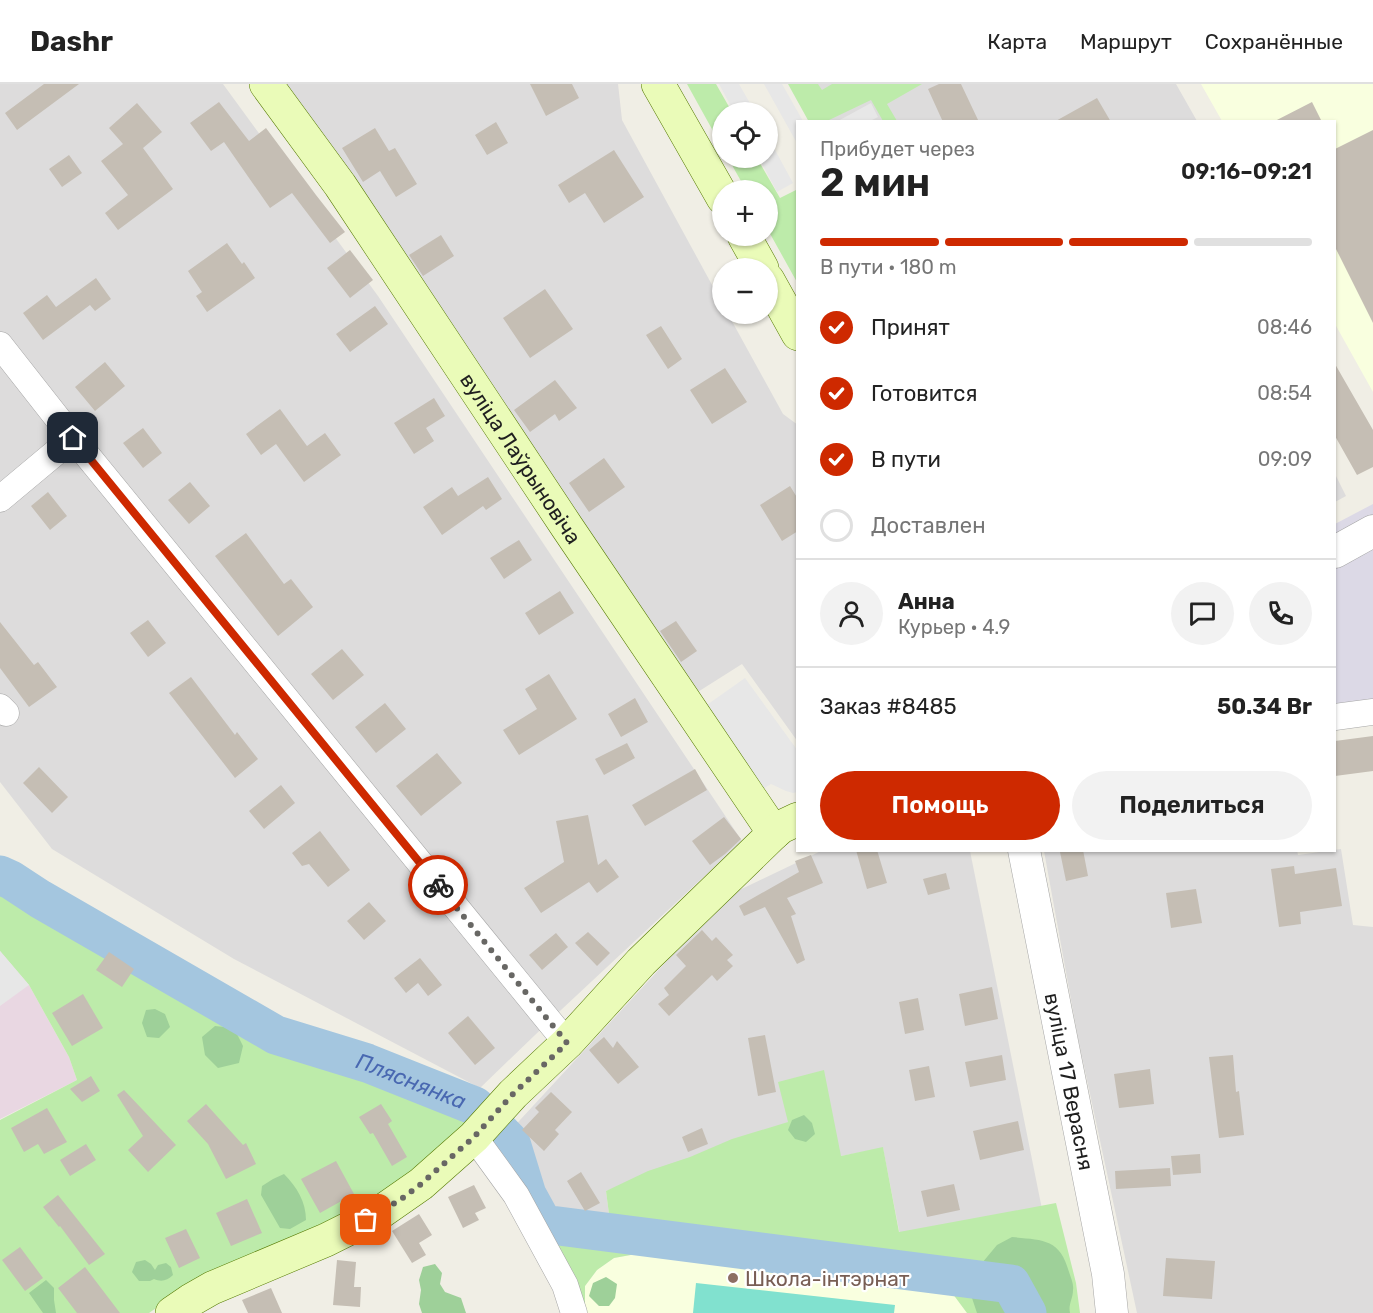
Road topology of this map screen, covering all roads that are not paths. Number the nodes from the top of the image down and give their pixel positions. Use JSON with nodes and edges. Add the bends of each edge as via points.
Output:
{"nodes":[{"id":1,"x":266,"y":84,"type":"edge"},
{"id":2,"x":658,"y":84,"type":"edge"},
{"id":3,"x":713,"y":180,"type":"edge"},
{"id":4,"x":778,"y":297,"type":"edge"},
{"id":5,"x":796,"y":330,"type":"edge"},
{"id":6,"x":0,"y":345,"type":"edge"},
{"id":7,"x":73,"y":438,"type":"junction"},
{"id":8,"x":0,"y":499,"type":"edge"},
{"id":9,"x":1373,"y":531,"type":"edge"},
{"id":10,"x":1336,"y":551,"type":"edge"},
{"id":11,"x":1373,"y":712,"type":"edge"},
{"id":12,"x":1336,"y":717,"type":"edge"},
{"id":13,"x":786,"y":826,"type":"edge"},
{"id":14,"x":1024,"y":852,"type":"edge"},
{"id":15,"x":567,"y":1043,"type":"junction"},
{"id":16,"x":476,"y":1135,"type":"junction"},
{"id":17,"x":172,"y":1313,"type":"edge"},
{"id":18,"x":574,"y":1313,"type":"edge"},
{"id":19,"x":1112,"y":1313,"type":"edge"}],
"edges":[{"from":1,"to":13,"type":"main road","name":"вуліца Лаўрыновіча","via":[[340,185],[561,518]]},
{"from":2,"to":3,"type":"main road"},
{"from":4,"to":5,"type":"main road"},
{"from":6,"to":7,"type":"street"},
{"from":7,"to":8,"type":"street"},
{"from":7,"to":15,"type":"street"},
{"from":9,"to":10,"type":"street"},
{"from":11,"to":12,"type":"street"},
{"from":13,"to":15,"type":"main road","via":[[641,962]]},
{"from":14,"to":19,"type":"street","name":"вуліца 17 Верасня","via":[[1104,1252]]},
{"from":15,"to":16,"type":"main road"},
{"from":16,"to":17,"type":"main road","via":[[421,1184],[378,1214],[212,1288]]},
{"from":16,"to":18,"type":"street","via":[[516,1195],[565,1285]]}]}
